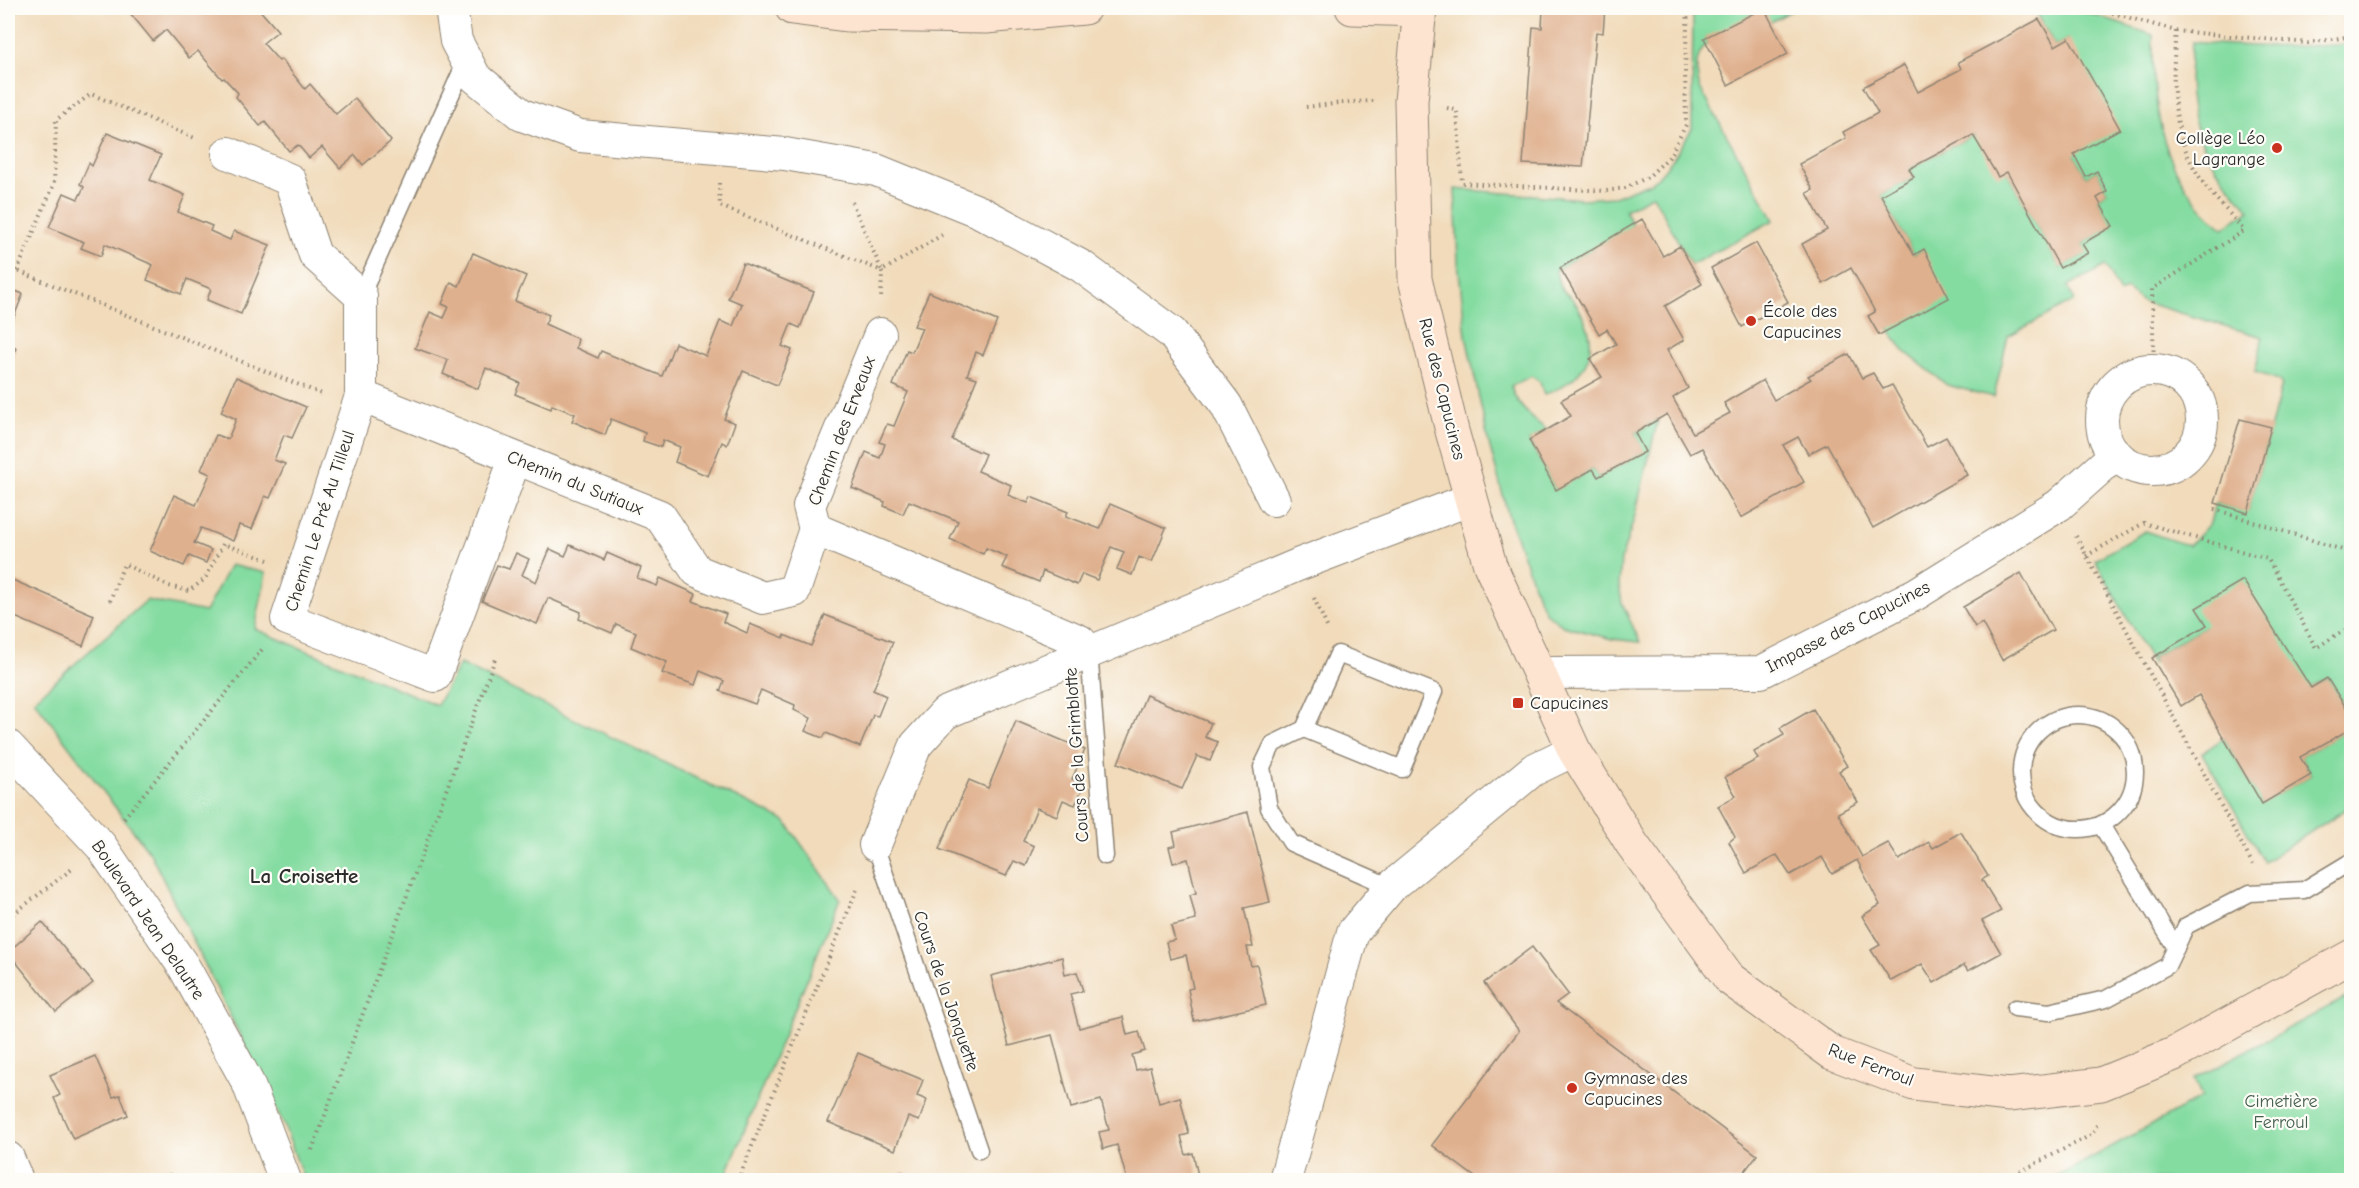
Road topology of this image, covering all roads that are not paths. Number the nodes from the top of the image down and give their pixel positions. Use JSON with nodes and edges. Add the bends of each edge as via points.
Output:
{"nodes":[{"id":1,"x":451,"y":8,"type":"edge"},
{"id":2,"x":792,"y":8,"type":"edge"},
{"id":3,"x":1083,"y":8,"type":"edge"},
{"id":4,"x":1352,"y":8,"type":"edge"},
{"id":5,"x":1420,"y":9,"type":"edge"},
{"id":6,"x":466,"y":61,"type":"junction"},
{"id":7,"x":228,"y":153,"type":"road end"},
{"id":8,"x":361,"y":297,"type":"junction"},
{"id":9,"x":880,"y":334,"type":"road end"},
{"id":10,"x":359,"y":402,"type":"junction"},
{"id":11,"x":2116,"y":454,"type":"junction"},
{"id":12,"x":515,"y":459,"type":"junction"},
{"id":13,"x":1471,"y":499,"type":"junction"},
{"id":14,"x":1274,"y":500,"type":"dead end"},
{"id":15,"x":815,"y":529,"type":"junction"},
{"id":16,"x":1089,"y":651,"type":"junction"},
{"id":17,"x":1539,"y":673,"type":"junction"},
{"id":18,"x":1304,"y":729,"type":"junction"},
{"id":19,"x":8,"y":746,"type":"edge"},
{"id":20,"x":1574,"y":750,"type":"junction"},
{"id":21,"x":2101,"y":825,"type":"junction"},
{"id":22,"x":875,"y":844,"type":"joint"},
{"id":23,"x":1105,"y":856,"type":"dead end"},
{"id":24,"x":2352,"y":861,"type":"edge"},
{"id":25,"x":1391,"y":888,"type":"junction"},
{"id":26,"x":2176,"y":948,"type":"junction"},
{"id":27,"x":2352,"y":956,"type":"edge"},
{"id":28,"x":2015,"y":1008,"type":"dead end"},
{"id":29,"x":979,"y":1150,"type":"dead end"},
{"id":30,"x":8,"y":1158,"type":"edge"},
{"id":31,"x":17,"y":1180,"type":"edge"},
{"id":32,"x":285,"y":1180,"type":"edge"},
{"id":33,"x":1285,"y":1180,"type":"edge"}],
"edges":[{"from":1,"to":6,"type":"street","via":[[456,41]]},
{"from":2,"to":3,"type":"street","via":[[846,15],[986,17]]},
{"from":4,"to":5,"type":"street"},
{"from":5,"to":13,"type":"street","name":"Rue des Capucines","via":[[1411,101],[1415,279]]},
{"from":6,"to":8,"type":"lane"},
{"from":6,"to":14,"type":"street","via":[[476,77],[522,115],[580,136],[785,154],[876,170],[980,212],[1081,266],[1172,333],[1226,405]]},
{"from":7,"to":8,"type":"street","via":[[290,180],[315,255]]},
{"from":8,"to":10,"type":"street","name":"Chemin Le Pré Au Tilleul"},
{"from":9,"to":15,"type":"street","name":"Chemin des Erveaux","via":[[809,506]]},
{"from":10,"to":12,"type":"street","name":"Chemin du Sutiaux"},
{"from":10,"to":12,"type":"street","name":"Chemin Le Pré Au Tilleul","via":[[287,619],[435,676]]},
{"from":11,"to":11,"type":"street","via":[[2106,441],[2102,424],[2109,393],[2120,380],[2134,372],[2167,371],[2196,393],[2203,416],[2202,431],[2187,457],[2164,469],[2138,468]]},
{"from":11,"to":17,"type":"street","name":"Impasse des Capucines","via":[[2059,505],[1916,594],[1761,672]]},
{"from":12,"to":15,"type":"street","name":"Chemin du Sutiaux","via":[[660,516],[697,572],[763,598],[794,591]]},
{"from":13,"to":16,"type":"street"},
{"from":13,"to":17,"type":"street","name":"Rue des Capucines","via":[[1490,565]]},
{"from":15,"to":16,"type":"street","via":[[1080,641]]},
{"from":16,"to":22,"type":"street","via":[[945,713],[916,745]]},
{"from":16,"to":23,"type":"lane","name":"Cours de la Grimblotte"},
{"from":17,"to":20,"type":"street","name":"Rue des Capucines"},
{"from":18,"to":18,"type":"lane","via":[[1402,769],[1434,692],[1338,654]]},
{"from":18,"to":25,"type":"lane","via":[[1273,744],[1262,767],[1269,808],[1291,843]]},
{"from":19,"to":32,"type":"street","name":"Boulevard Jean Delautre","via":[[101,846],[184,967],[248,1083]]},
{"from":20,"to":25,"type":"street","via":[[1533,770]]},
{"from":20,"to":27,"type":"street","name":"Rue Ferroul","via":[[1632,844],[1730,979],[1832,1053],[1914,1084],[2009,1095],[2101,1084],[2174,1054]]},
{"from":21,"to":21,"type":"lane","via":[[2118,814],[2130,798],[2135,759],[2127,741],[2113,726],[2096,717],[2076,714],[2056,718],[2039,729],[2021,760],[2025,795],[2049,822],[2084,830]]},
{"from":21,"to":26,"type":"lane"},
{"from":22,"to":29,"type":"lane","name":"Cours de la Jonquette"},
{"from":24,"to":26,"type":"lane","via":[[2304,890],[2250,893],[2186,926]]},
{"from":25,"to":33,"type":"street","via":[[1353,932]]},
{"from":26,"to":28,"type":"lane","via":[[2168,966],[2106,999],[2049,1012]]},
{"from":30,"to":31,"type":"street"}]}
